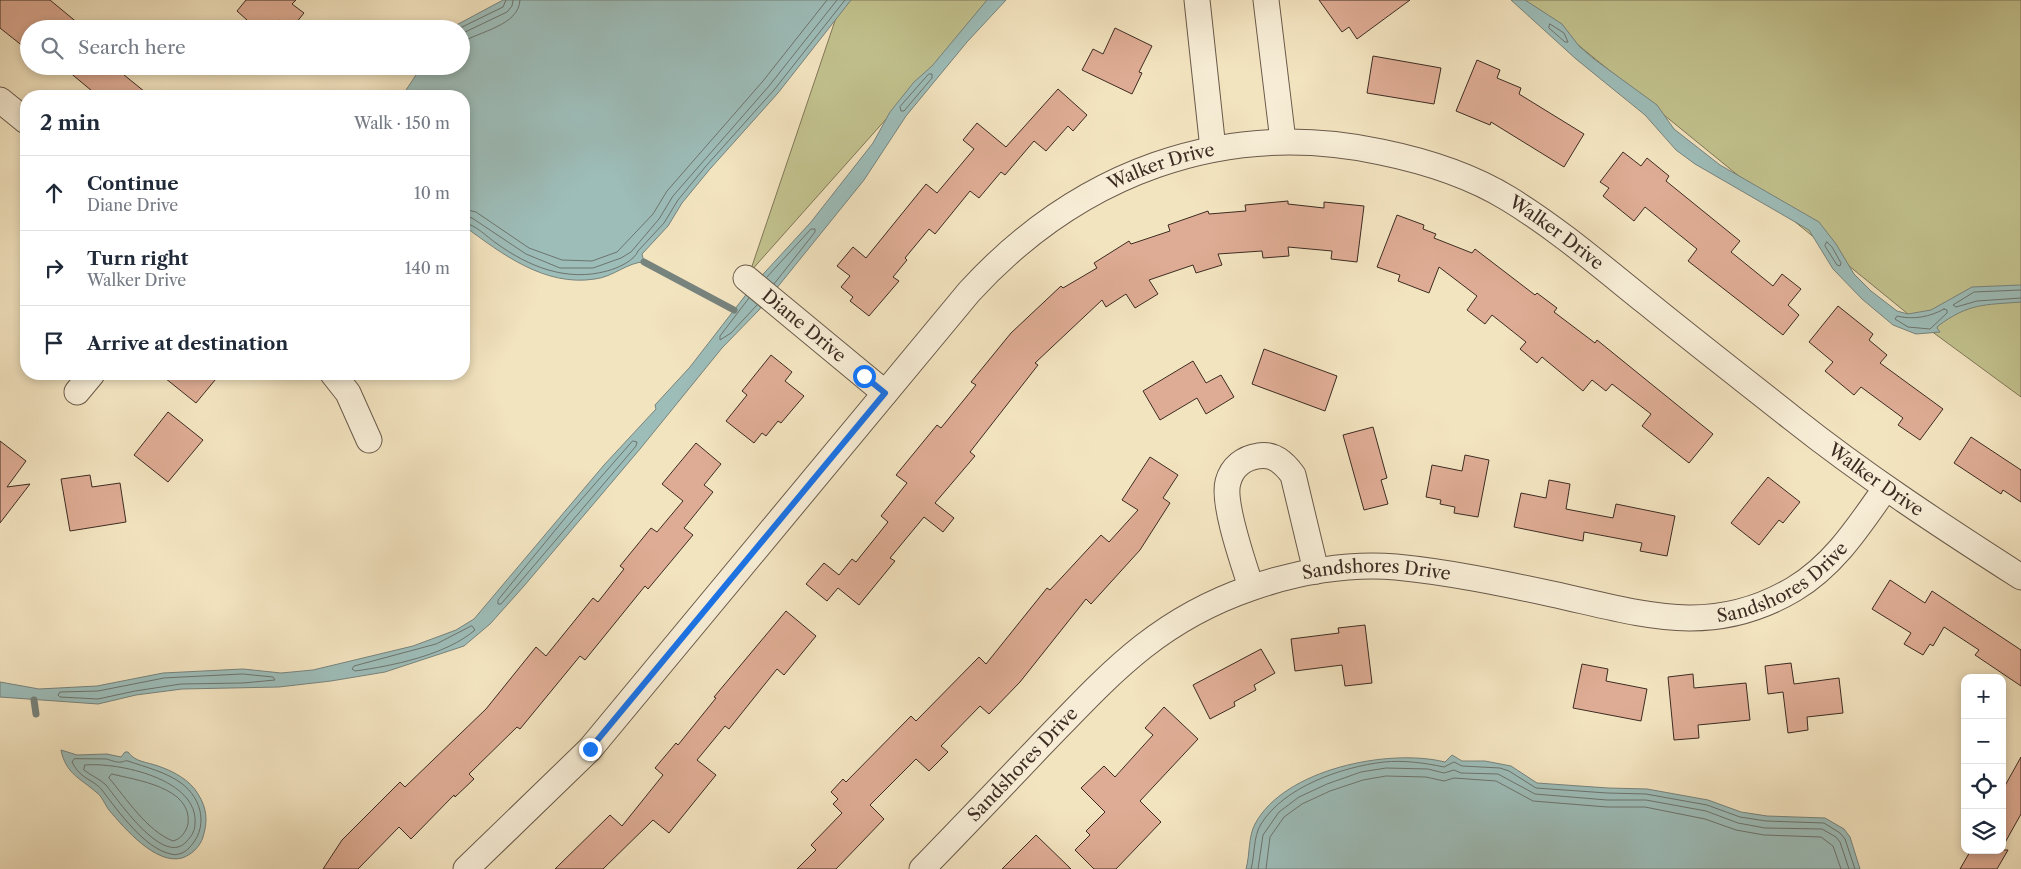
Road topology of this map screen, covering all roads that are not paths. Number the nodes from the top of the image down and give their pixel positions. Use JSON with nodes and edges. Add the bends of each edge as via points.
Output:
{"nodes":[{"id":1,"x":1197,"y":0,"type":"edge"},
{"id":2,"x":1266,"y":0,"type":"edge"},
{"id":3,"x":0,"y":100,"type":"edge"},
{"id":4,"x":20,"y":116,"type":"edge"},
{"id":5,"x":1283,"y":141,"type":"junction"},
{"id":6,"x":1213,"y":149,"type":"junction"},
{"id":7,"x":746,"y":278,"type":"dead end"},
{"id":8,"x":338,"y":380,"type":"edge"},
{"id":9,"x":885,"y":393,"type":"junction"},
{"id":10,"x":369,"y":440,"type":"dead end"},
{"id":11,"x":1885,"y":489,"type":"junction"},
{"id":12,"x":1316,"y":571,"type":"junction"},
{"id":13,"x":2021,"y":577,"type":"edge"},
{"id":14,"x":1251,"y":588,"type":"junction"},
{"id":15,"x":466,"y":869,"type":"edge"},
{"id":16,"x":922,"y":869,"type":"edge"}],
"edges":[{"from":1,"to":6,"type":"street"},
{"from":2,"to":5,"type":"street"},
{"from":3,"to":4,"type":"street"},
{"from":5,"to":6,"type":"street","name":"Walker Drive"},
{"from":5,"to":11,"type":"street","name":"Walker Drive","via":[[1327,142],[1404,156],[1446,169],[1506,197],[1589,256]]},
{"from":6,"to":9,"type":"street","name":"Walker Drive","via":[[1129,174],[1060,212],[1025,237],[982,278]]},
{"from":7,"to":9,"type":"street","name":"Diane Drive"},
{"from":8,"to":10,"type":"street","via":[[348,393]]},
{"from":9,"to":15,"type":"street","name":"Walker Drive","via":[[590,749]]},
{"from":11,"to":12,"type":"street","name":"Sandshores Drive","via":[[1824,567],[1796,588],[1767,603],[1722,616],[1694,619],[1655,616],[1408,568],[1354,567]]},
{"from":11,"to":13,"type":"street","name":"Walker Drive"},
{"from":12,"to":14,"type":"street","name":"Sandshores Drive"},
{"from":12,"to":14,"type":"street","via":[[1293,475],[1284,463],[1274,457],[1249,457],[1240,462],[1233,472],[1228,482],[1228,499]]},
{"from":14,"to":16,"type":"street","name":"Sandshores Drive","via":[[1193,612],[1116,668]]}]}
